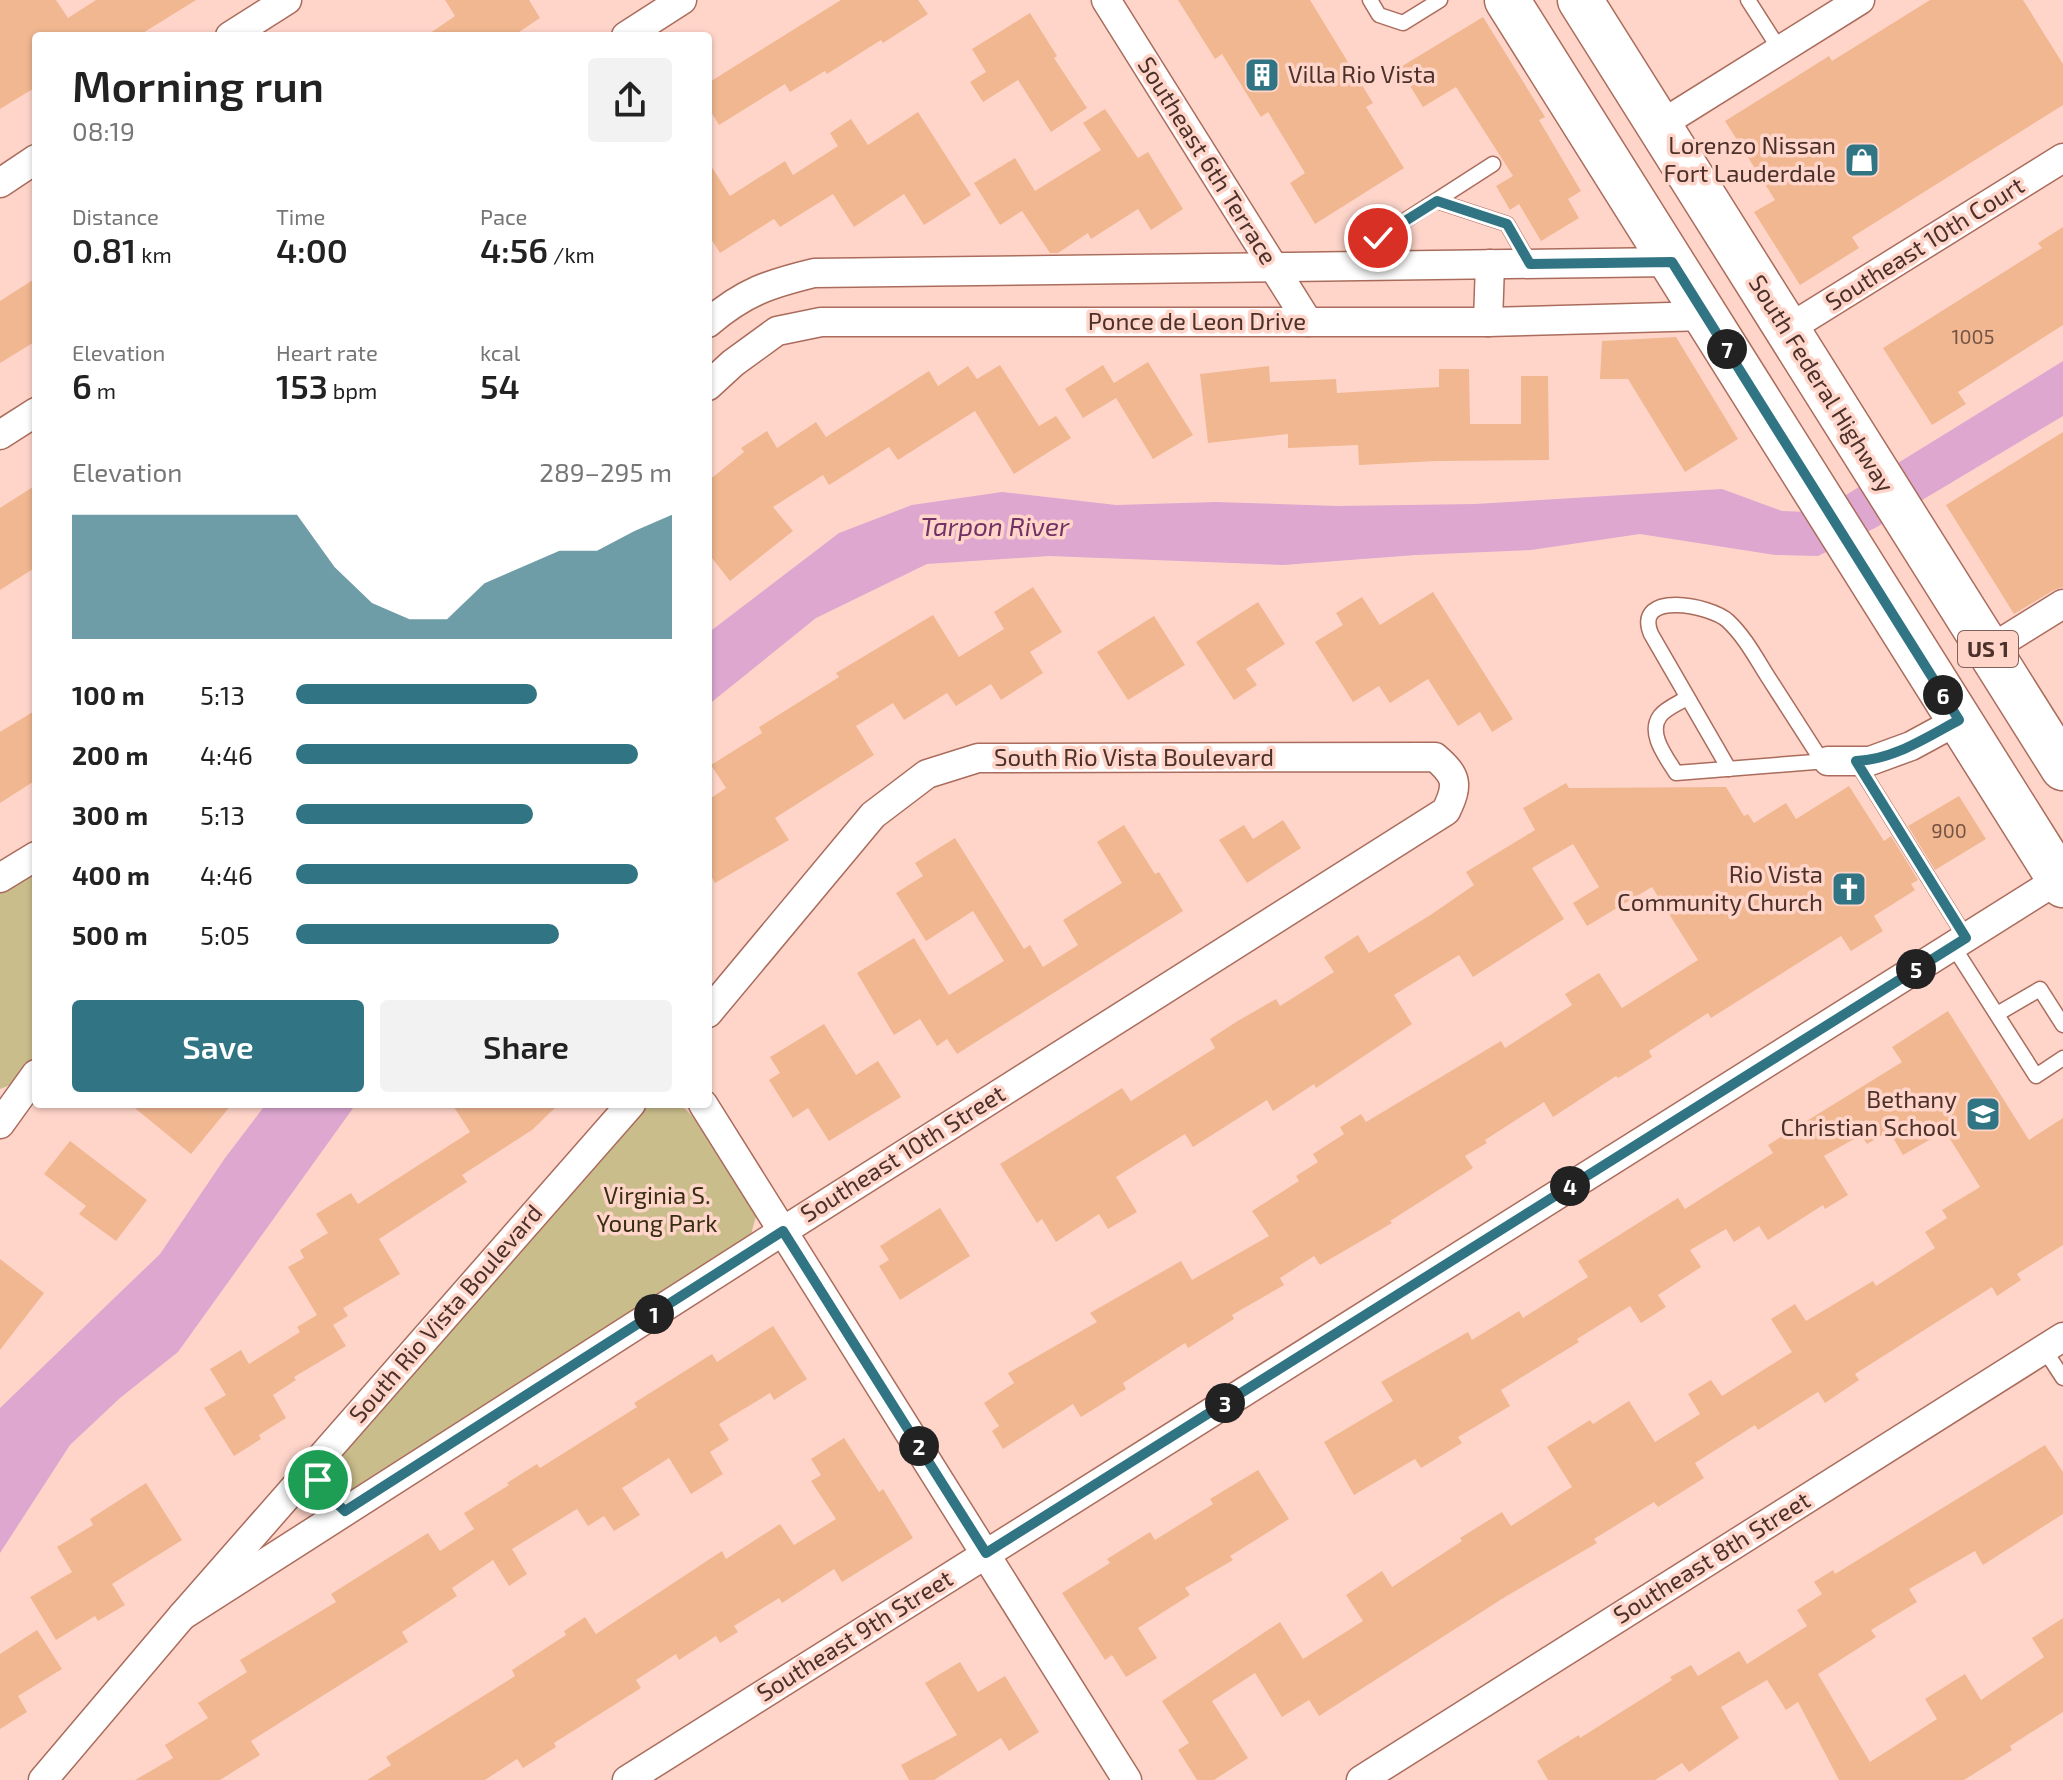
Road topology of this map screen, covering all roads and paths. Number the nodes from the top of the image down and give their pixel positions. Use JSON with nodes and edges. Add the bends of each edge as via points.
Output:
{"nodes":[{"id":1,"x":287,"y":0,"type":"edge"},
{"id":2,"x":682,"y":0,"type":"edge"},
{"id":3,"x":1106,"y":0,"type":"edge"},
{"id":4,"x":1370,"y":0,"type":"edge"},
{"id":5,"x":1440,"y":0,"type":"edge"},
{"id":6,"x":1507,"y":0,"type":"edge"},
{"id":7,"x":1580,"y":0,"type":"edge"},
{"id":8,"x":1748,"y":0,"type":"edge"},
{"id":9,"x":1847,"y":3,"type":"edge"},
{"id":10,"x":236,"y":32,"type":"edge"},
{"id":11,"x":632,"y":32,"type":"edge"},
{"id":12,"x":1780,"y":50,"type":"junction"},
{"id":13,"x":1563,"y":87,"type":"junction"},
{"id":14,"x":1660,"y":125,"type":"junction"},
{"id":15,"x":2063,"y":158,"type":"edge"},
{"id":16,"x":32,"y":162,"type":"edge"},
{"id":17,"x":1493,"y":164,"type":"dead end"},
{"id":18,"x":0,"y":183,"type":"edge"},
{"id":19,"x":1437,"y":201,"type":"junction"},
{"id":20,"x":1672,"y":262,"type":"junction"},
{"id":21,"x":1490,"y":264,"type":"junction"},
{"id":22,"x":1530,"y":264,"type":"junction"},
{"id":23,"x":1359,"y":266,"type":"junction"},
{"id":24,"x":1273,"y":267,"type":"junction"},
{"id":25,"x":1707,"y":316,"type":"junction"},
{"id":26,"x":712,"y":320,"type":"edge"},
{"id":27,"x":1308,"y":322,"type":"junction"},
{"id":28,"x":1488,"y":322,"type":"junction"},
{"id":29,"x":1788,"y":329,"type":"junction"},
{"id":30,"x":712,"y":382,"type":"edge"},
{"id":31,"x":32,"y":415,"type":"edge"},
{"id":32,"x":0,"y":435,"type":"edge"},
{"id":33,"x":2063,"y":604,"type":"edge"},
{"id":34,"x":1989,"y":650,"type":"junction"},
{"id":35,"x":1687,"y":698,"type":"junction"},
{"id":36,"x":1959,"y":720,"type":"junction"},
{"id":37,"x":1825,"y":761,"type":"junction"},
{"id":38,"x":1856,"y":761,"type":"junction"},
{"id":39,"x":2063,"y":768,"type":"edge"},
{"id":40,"x":1729,"y":769,"type":"junction"},
{"id":41,"x":2001,"y":788,"type":"junction"},
{"id":42,"x":1456,"y":791,"type":"joint"},
{"id":43,"x":2063,"y":828,"type":"edge"},
{"id":44,"x":32,"y":858,"type":"edge"},
{"id":45,"x":0,"y":878,"type":"edge"},
{"id":46,"x":2062,"y":881,"type":"edge"},
{"id":47,"x":1959,"y":942,"type":"junction"},
{"id":48,"x":712,"y":1008,"type":"edge"},
{"id":49,"x":1997,"y":1014,"type":"junction"},
{"id":50,"x":2063,"y":1025,"type":"edge"},
{"id":51,"x":2063,"y":1058,"type":"edge"},
{"id":52,"x":20,"y":1088,"type":"edge"},
{"id":53,"x":627,"y":1108,"type":"edge"},
{"id":54,"x":706,"y":1108,"type":"edge"},
{"id":55,"x":0,"y":1124,"type":"edge"},
{"id":56,"x":783,"y":1231,"type":"junction"},
{"id":57,"x":2054,"y":1343,"type":"edge"},
{"id":58,"x":2063,"y":1378,"type":"edge"},
{"id":59,"x":313,"y":1466,"type":"junction"},
{"id":60,"x":345,"y":1511,"type":"junction"},
{"id":61,"x":986,"y":1553,"type":"junction"},
{"id":62,"x":182,"y":1616,"type":"junction"},
{"id":63,"x":43,"y":1780,"type":"edge"},
{"id":64,"x":627,"y":1780,"type":"edge"},
{"id":65,"x":1127,"y":1780,"type":"edge"},
{"id":66,"x":1361,"y":1780,"type":"edge"}],
"edges":[{"from":1,"to":10,"type":"street"},
{"from":2,"to":11,"type":"street"},
{"from":3,"to":24,"type":"street","name":"Southeast 6th Terrace"},
{"from":4,"to":5,"type":"lane","via":[[1379,15],[1403,23]]},
{"from":6,"to":13,"type":"main road","number":"US 1"},
{"from":7,"to":14,"type":"main road","name":"South Federal Highway","number":"US 1"},
{"from":8,"to":12,"type":"lane"},
{"from":9,"to":12,"type":"street"},
{"from":12,"to":14,"type":"street"},
{"from":13,"to":14,"type":"main road","via":[[1624,121]]},
{"from":13,"to":20,"type":"main road","number":"US 1"},
{"from":14,"to":29,"type":"main road","name":"South Federal Highway","number":"US 1"},
{"from":15,"to":29,"type":"street","name":"Southeast 10th Court"},
{"from":16,"to":18,"type":"street"},
{"from":17,"to":19,"type":"lane"},
{"from":19,"to":22,"type":"lane","via":[[1507,224]]},
{"from":19,"to":23,"type":"lane","via":[[1378,238]]},
{"from":20,"to":22,"type":"street"},
{"from":20,"to":25,"type":"main road","number":"US 1"},
{"from":20,"to":29,"type":"main road","via":[[1722,277]]},
{"from":21,"to":22,"type":"street"},
{"from":21,"to":23,"type":"street"},
{"from":21,"to":28,"type":"street"},
{"from":23,"to":24,"type":"street"},
{"from":24,"to":26,"type":"street","via":[[814,273],[766,284]]},
{"from":24,"to":27,"type":"street","name":"Southeast 6th Terrace"},
{"from":25,"to":28,"type":"street","name":"Ponce de Leon Drive"},
{"from":25,"to":36,"type":"main road","number":"US 1"},
{"from":27,"to":28,"type":"street","name":"Ponce de Leon Drive"},
{"from":27,"to":30,"type":"street","name":"Ponce de Leon Drive","via":[[821,322],[777,331]]},
{"from":29,"to":34,"type":"main road","name":"South Federal Highway","number":"US 1"},
{"from":31,"to":32,"type":"street"},
{"from":33,"to":34,"type":"street"},
{"from":34,"to":39,"type":"main road","name":"South Federal Highway","number":"US 1"},
{"from":35,"to":37,"type":"lane","via":[[1647,624],[1649,614],[1668,604],[1711,610],[1727,619]]},
{"from":35,"to":40,"type":"lane"},
{"from":35,"to":40,"type":"lane","via":[[1660,716],[1655,730],[1662,750],[1676,773]]},
{"from":36,"to":38,"type":"street","via":[[1911,746]]},
{"from":36,"to":41,"type":"main road","number":"US 1"},
{"from":37,"to":38,"type":"street"},
{"from":37,"to":40,"type":"lane"},
{"from":38,"to":47,"type":"lane"},
{"from":41,"to":43,"type":"main road"},
{"from":41,"to":46,"type":"main road","number":"US 1"},
{"from":42,"to":48,"type":"street","name":"South Rio Vista Boulevard","via":[[1450,770],[1435,757],[978,758],[927,774],[873,815]]},
{"from":42,"to":56,"type":"street","name":"Southeast 10th Street","via":[[1446,811]]},
{"from":44,"to":45,"type":"street"},
{"from":46,"to":47,"type":"street","name":"Southeast 9th Street"},
{"from":47,"to":49,"type":"lane"},
{"from":47,"to":61,"type":"street","name":"Southeast 9th Street"},
{"from":49,"to":50,"type":"lane","via":[[2040,989]]},
{"from":49,"to":51,"type":"lane","via":[[2036,1076]]},
{"from":52,"to":55,"type":"street"},
{"from":53,"to":59,"type":"street","name":"South Rio Vista Boulevard"},
{"from":54,"to":56,"type":"street"},
{"from":56,"to":60,"type":"street","name":"Southeast 10th Street"},
{"from":56,"to":61,"type":"street"},
{"from":57,"to":58,"type":"lane"},
{"from":57,"to":66,"type":"street","name":"Southeast 8th Street"},
{"from":59,"to":60,"type":"street","via":[[325,1492]]},
{"from":59,"to":62,"type":"street","name":"South Rio Vista Boulevard"},
{"from":60,"to":62,"type":"street","name":"Southeast 10th Street"},
{"from":61,"to":64,"type":"street","name":"Southeast 9th Street"},
{"from":61,"to":65,"type":"street"},
{"from":62,"to":63,"type":"street","name":"South Rio Vista Boulevard"}]}
